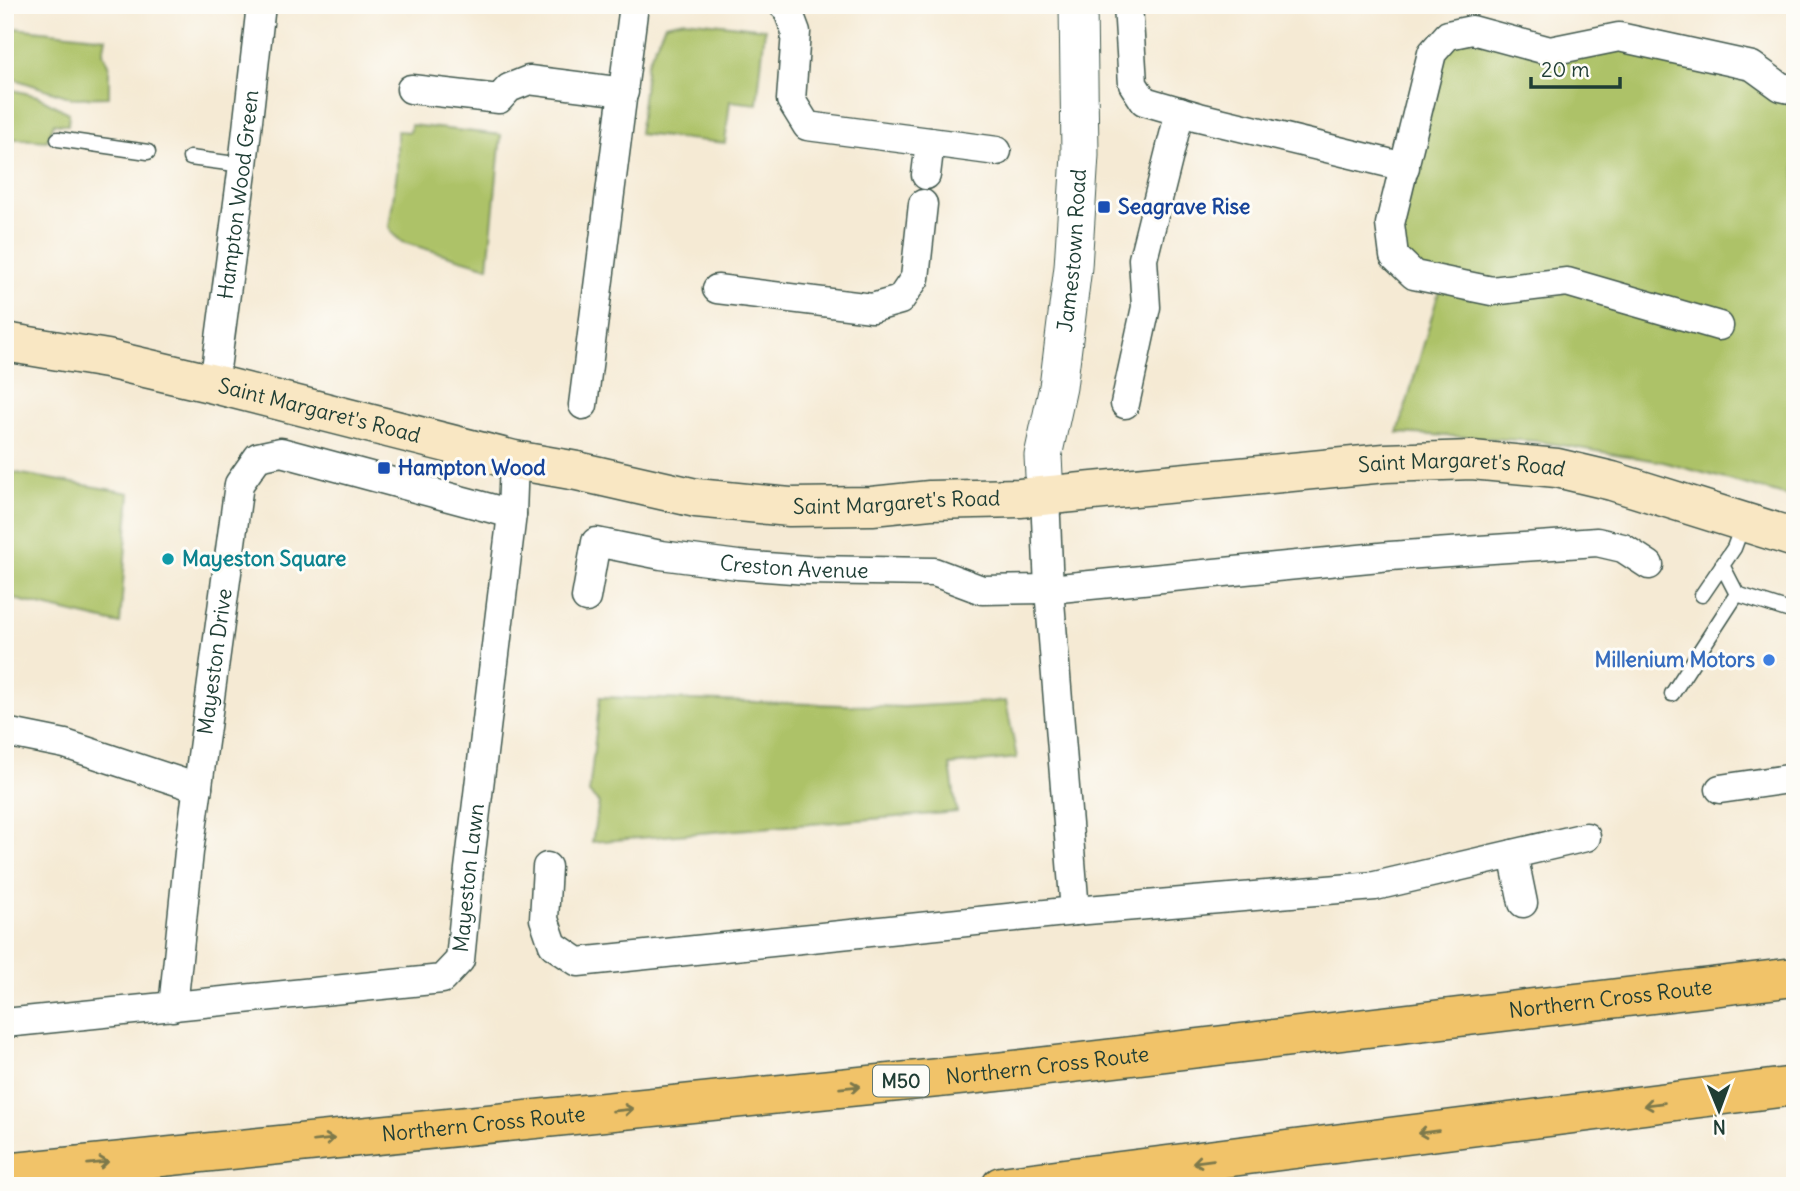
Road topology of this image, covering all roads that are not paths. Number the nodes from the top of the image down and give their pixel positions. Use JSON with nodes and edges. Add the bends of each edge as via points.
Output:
{"nodes":[{"id":1,"x":261,"y":5,"type":"edge"},
{"id":2,"x":634,"y":5,"type":"edge"},
{"id":3,"x":1078,"y":5,"type":"edge"},
{"id":4,"x":1128,"y":5,"type":"edge"},
{"id":5,"x":786,"y":6,"type":"edge"},
{"id":6,"x":411,"y":89,"type":"dead end"},
{"id":7,"x":1795,"y":90,"type":"edge"},
{"id":8,"x":624,"y":92,"type":"junction"},
{"id":9,"x":1180,"y":111,"type":"junction"},
{"id":10,"x":58,"y":139,"type":"dead end"},
{"id":11,"x":930,"y":142,"type":"junction"},
{"id":12,"x":997,"y":151,"type":"dead end"},
{"id":13,"x":148,"y":152,"type":"dead end"},
{"id":14,"x":190,"y":158,"type":"dead end"},
{"id":15,"x":243,"y":165,"type":"junction"},
{"id":16,"x":1405,"y":167,"type":"junction"},
{"id":17,"x":926,"y":175,"type":"dead end"},
{"id":18,"x":923,"y":204,"type":"dead end"},
{"id":19,"x":716,"y":289,"type":"dead end"},
{"id":20,"x":1719,"y":326,"type":"dead end"},
{"id":21,"x":5,"y":342,"type":"edge"},
{"id":22,"x":214,"y":384,"type":"junction"},
{"id":23,"x":1125,"y":404,"type":"dead end"},
{"id":24,"x":583,"y":405,"type":"dead end"},
{"id":25,"x":514,"y":460,"type":"junction"},
{"id":26,"x":1045,"y":495,"type":"junction"},
{"id":27,"x":512,"y":514,"type":"junction"},
{"id":28,"x":1744,"y":522,"type":"junction"},
{"id":29,"x":1795,"y":538,"type":"edge"},
{"id":30,"x":1649,"y":565,"type":"dead end"},
{"id":31,"x":1722,"y":565,"type":"junction"},
{"id":32,"x":1049,"y":589,"type":"junction"},
{"id":33,"x":1737,"y":594,"type":"junction"},
{"id":34,"x":1702,"y":595,"type":"dead end"},
{"id":35,"x":586,"y":598,"type":"dead end"},
{"id":36,"x":1787,"y":610,"type":"dead end"},
{"id":37,"x":1672,"y":694,"type":"dead end"},
{"id":38,"x":5,"y":732,"type":"edge"},
{"id":39,"x":1795,"y":778,"type":"edge"},
{"id":40,"x":198,"y":788,"type":"junction"},
{"id":41,"x":1720,"y":789,"type":"dead end"},
{"id":42,"x":1586,"y":837,"type":"dead end"},
{"id":43,"x":1513,"y":854,"type":"junction"},
{"id":44,"x":547,"y":867,"type":"dead end"},
{"id":45,"x":1523,"y":903,"type":"dead end"},
{"id":46,"x":1075,"y":911,"type":"junction"},
{"id":47,"x":1795,"y":977,"type":"edge"},
{"id":48,"x":173,"y":1007,"type":"junction"},
{"id":49,"x":5,"y":1023,"type":"edge"},
{"id":50,"x":1795,"y":1086,"type":"edge"},
{"id":51,"x":5,"y":1173,"type":"edge"},
{"id":52,"x":1001,"y":1186,"type":"edge"}],
"edges":[{"from":1,"to":15,"type":"street","name":"Hampton Wood Green"},
{"from":2,"to":8,"type":"street"},
{"from":3,"to":26,"type":"street","name":"Jamestown Road","via":[[1080,155],[1073,267],[1058,387],[1043,456]]},
{"from":4,"to":9,"type":"street","via":[[1133,85],[1144,101]]},
{"from":5,"to":11,"type":"street","via":[[796,32],[791,100],[807,126]]},
{"from":6,"to":8,"type":"street","via":[[499,99],[509,88],[529,80]]},
{"from":7,"to":16,"type":"street","via":[[1781,87],[1752,66],[1619,37],[1550,51],[1472,30],[1448,35],[1432,53]]},
{"from":8,"to":24,"type":"street"},
{"from":9,"to":16,"type":"street"},
{"from":9,"to":23,"type":"street","via":[[1143,260],[1146,307]]},
{"from":10,"to":13,"type":"lane"},
{"from":11,"to":12,"type":"street"},
{"from":11,"to":17,"type":"street"},
{"from":14,"to":15,"type":"lane"},
{"from":15,"to":22,"type":"street","name":"Hampton Wood Green"},
{"from":16,"to":20,"type":"street","via":[[1390,224],[1394,256],[1414,275],[1492,291],[1567,282]]},
{"from":18,"to":19,"type":"street","via":[[915,278],[900,300],[872,308]]},
{"from":21,"to":22,"type":"main road","name":"Saint Margaret's Road"},
{"from":22,"to":25,"type":"main road","name":"Saint Margaret's Road"},
{"from":25,"to":26,"type":"main road","name":"Saint Margaret's Road","via":[[696,498],[790,507]]},
{"from":25,"to":27,"type":"street","name":"Mayeston Lawn"},
{"from":26,"to":28,"type":"main road","name":"Saint Margaret's Road","via":[[1385,463],[1472,460],[1568,471]]},
{"from":26,"to":32,"type":"street"},
{"from":27,"to":40,"type":"street","name":"Mayeston Drive","via":[[281,452],[258,457],[239,484]]},
{"from":27,"to":48,"type":"street","name":"Mayeston Lawn","via":[[460,960],[442,979]]},
{"from":28,"to":29,"type":"main road","name":"Saint Margaret's Road"},
{"from":28,"to":31,"type":"lane"},
{"from":30,"to":32,"type":"street","via":[[1623,548],[1597,542],[1390,556]]},
{"from":31,"to":33,"type":"lane"},
{"from":31,"to":34,"type":"lane"},
{"from":32,"to":35,"type":"street","name":"Creston Avenue","via":[[982,590],[934,572],[738,565],[596,542]]},
{"from":32,"to":46,"type":"street"},
{"from":33,"to":36,"type":"lane"},
{"from":33,"to":37,"type":"lane"},
{"from":38,"to":40,"type":"street","via":[[65,744]]},
{"from":39,"to":41,"type":"street"},
{"from":40,"to":48,"type":"street","name":"Mayeston Drive"},
{"from":42,"to":43,"type":"street"},
{"from":43,"to":45,"type":"street"},
{"from":43,"to":46,"type":"street","via":[[1375,886]]},
{"from":44,"to":46,"type":"street","via":[[544,919],[553,945],[578,962]]},
{"from":51,"to":47,"type":"highway","name":"Northern Cross Route","number":"M50","one_way":true,"via":[[997,1072]]},
{"from":48,"to":49,"type":"street","name":"Mayeston Lawn"},
{"from":50,"to":52,"type":"highway","one_way":true}]}
